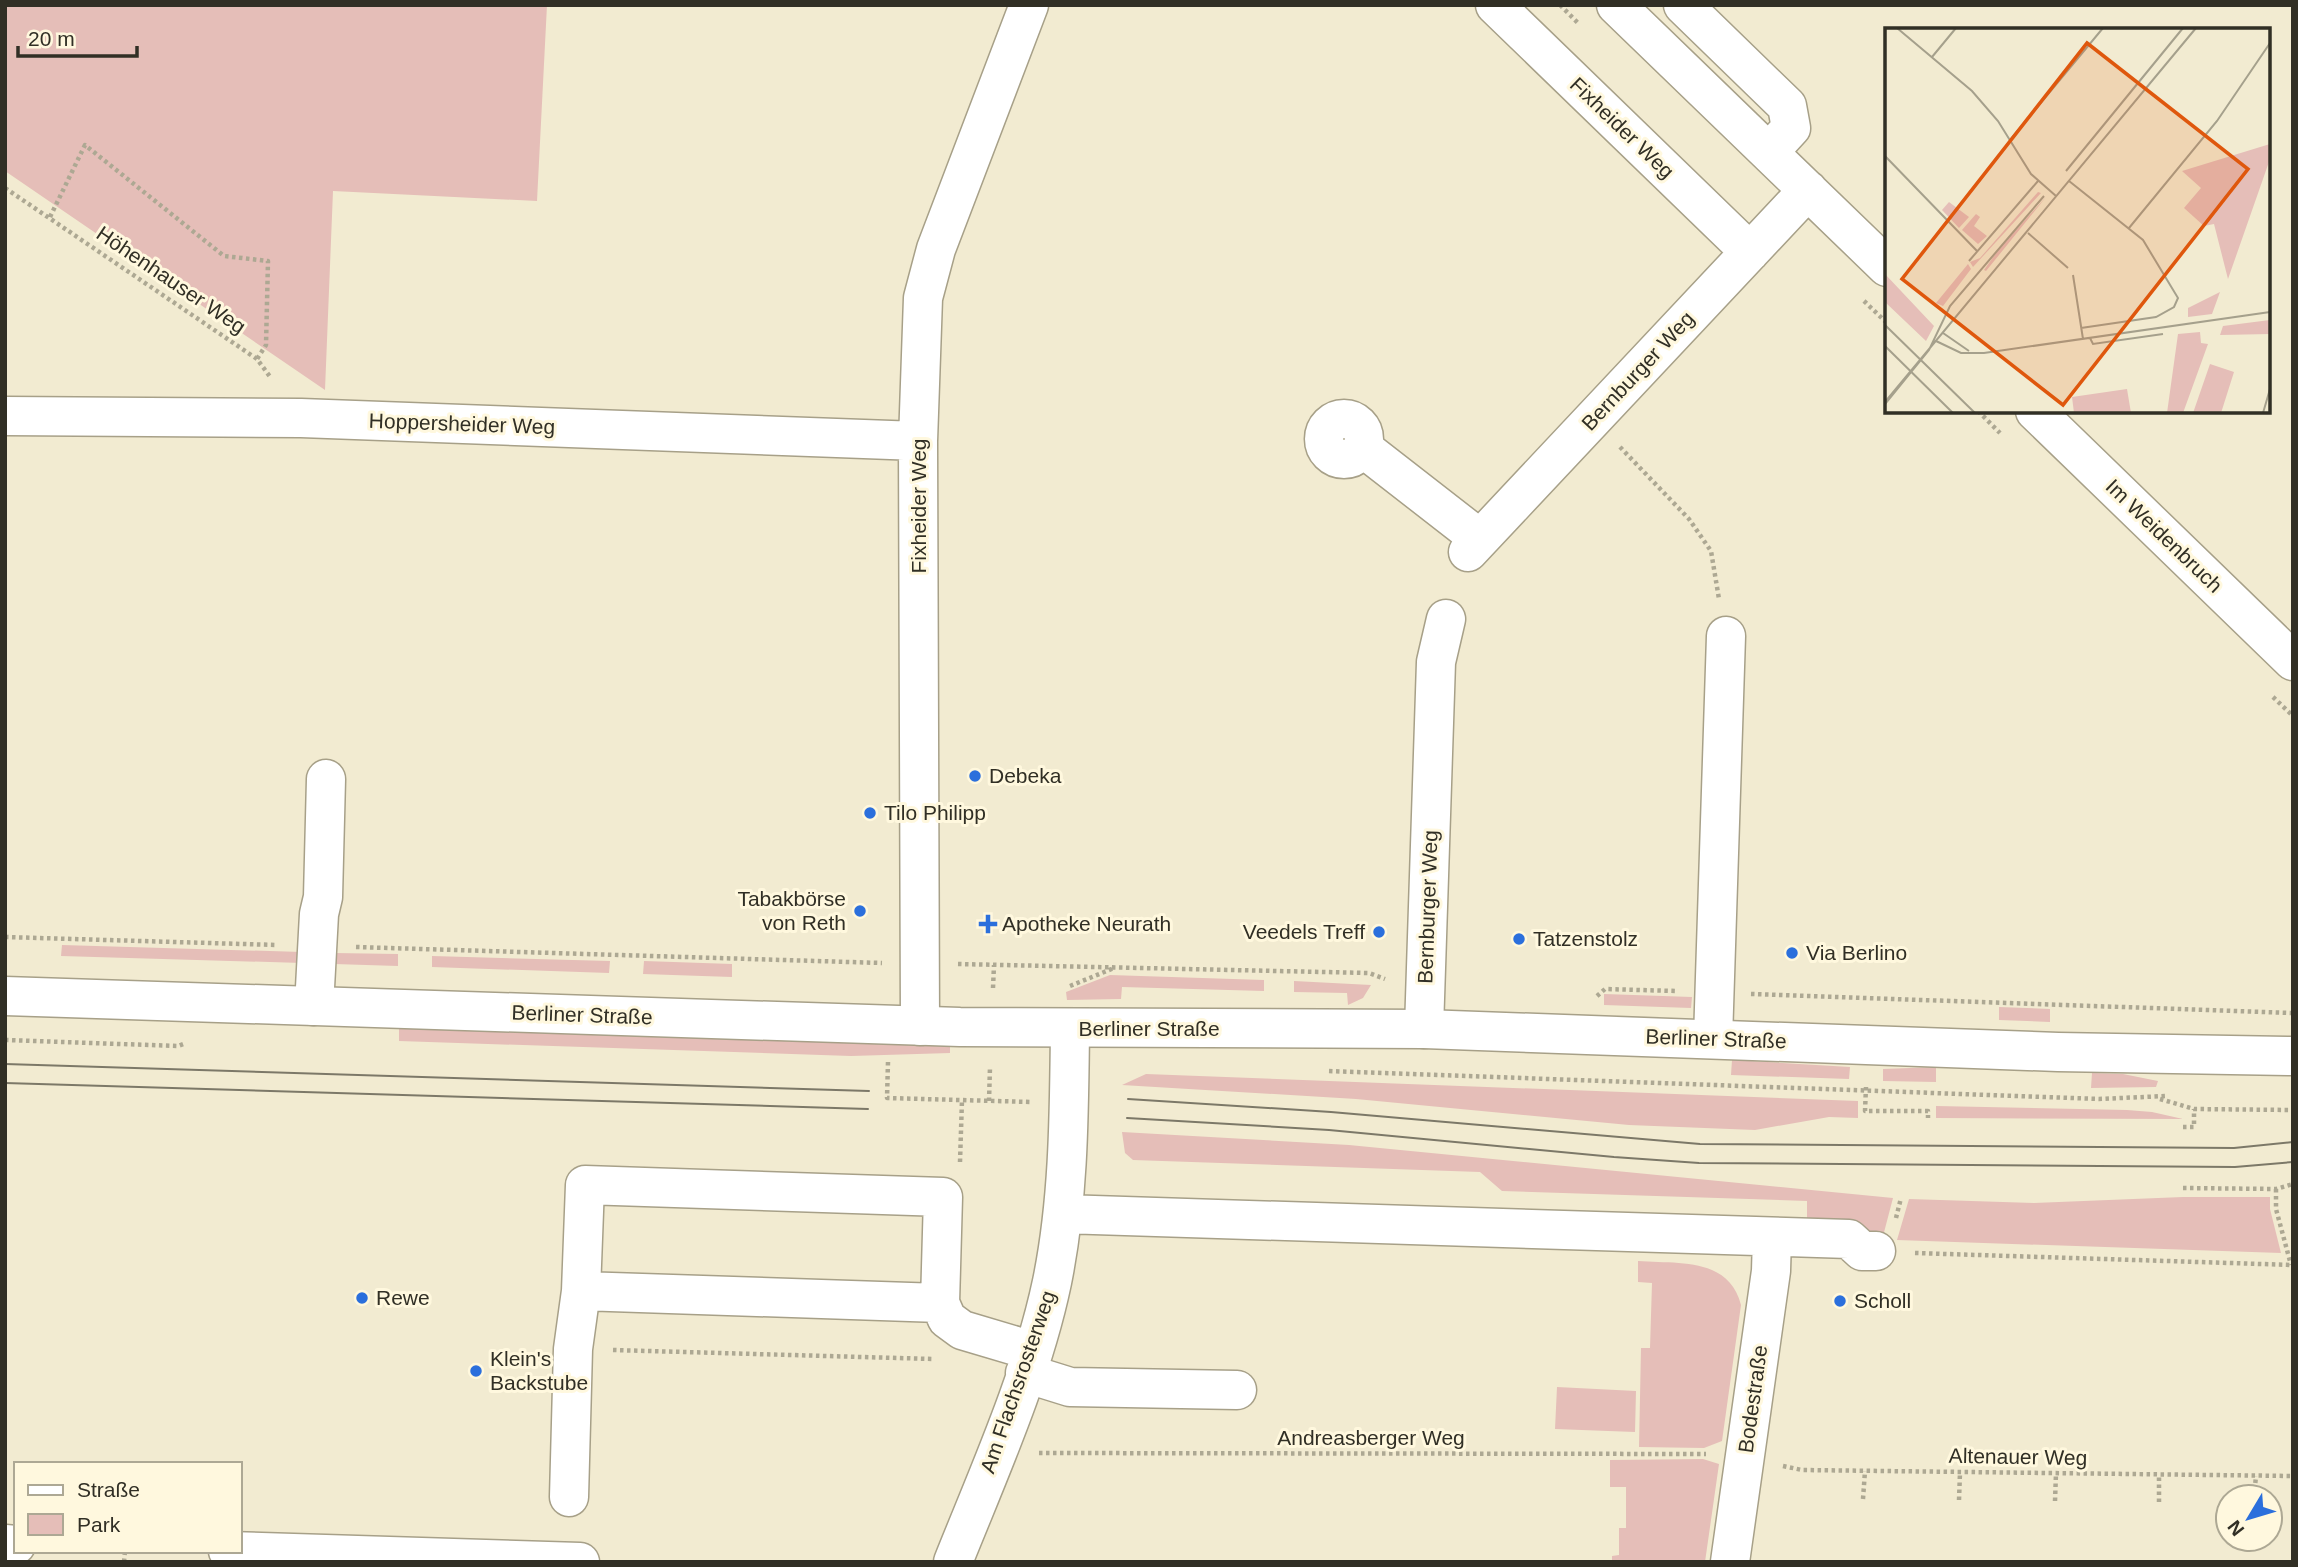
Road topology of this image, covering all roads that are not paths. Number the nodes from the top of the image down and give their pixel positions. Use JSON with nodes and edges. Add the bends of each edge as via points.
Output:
{"nodes":[{"id":1,"x":1029,"y":5,"type":"edge"},
{"id":2,"x":1495,"y":5,"type":"edge"},
{"id":3,"x":1616,"y":5,"type":"edge"},
{"id":4,"x":1683,"y":5,"type":"edge"},
{"id":5,"x":1769,"y":152,"type":"junction"},
{"id":6,"x":1808,"y":190,"type":"junction"},
{"id":7,"x":1750,"y":252,"type":"junction"},
{"id":8,"x":1885,"y":265,"type":"edge"},
{"id":9,"x":2037,"y":413,"type":"edge"},
{"id":10,"x":5,"y":416,"type":"edge"},
{"id":11,"x":918,"y":441,"type":"junction"},
{"id":12,"x":1363,"y":448,"type":"dead end"},
{"id":13,"x":1446,"y":619,"type":"dead end"},
{"id":14,"x":1726,"y":636,"type":"road end"},
{"id":15,"x":2293,"y":662,"type":"edge"},
{"id":16,"x":326,"y":779,"type":"dead end"},
{"id":17,"x":5,"y":996,"type":"edge"},
{"id":18,"x":314,"y":1006,"type":"junction"},
{"id":19,"x":920,"y":1026,"type":"junction"},
{"id":20,"x":1070,"y":1029,"type":"junction"},
{"id":21,"x":1424,"y":1029,"type":"junction"},
{"id":22,"x":1713,"y":1039,"type":"junction"},
{"id":23,"x":2293,"y":1056,"type":"edge"},
{"id":24,"x":1063,"y":1214,"type":"junction"},
{"id":25,"x":1772,"y":1237,"type":"junction"},
{"id":26,"x":1876,"y":1251,"type":"road end"},
{"id":27,"x":581,"y":1291,"type":"junction"},
{"id":28,"x":940,"y":1303,"type":"junction"},
{"id":29,"x":1029,"y":1362,"type":"junction"},
{"id":30,"x":1237,"y":1390,"type":"dead end"},
{"id":31,"x":569,"y":1497,"type":"dead end"},
{"id":32,"x":242,"y":1551,"type":"edge"},
{"id":33,"x":580,"y":1562,"type":"edge"},
{"id":34,"x":953,"y":1562,"type":"edge"},
{"id":35,"x":1730,"y":1562,"type":"edge"}],
"edges":[{"from":1,"to":11,"type":"street","name":"Fixheider Weg","via":[[936,248],[923,298]]},
{"from":2,"to":7,"type":"street","name":"Fixheider Weg"},
{"from":3,"to":5,"type":"street"},
{"from":4,"to":5,"type":"street","via":[[1787,106],[1791,128]]},
{"from":5,"to":6,"type":"street"},
{"from":6,"to":7,"type":"street","name":"Bernburger Weg"},
{"from":6,"to":8,"type":"street"},
{"from":7,"to":12,"type":"street","name":"Bernburger Weg","via":[[1474,545]]},
{"from":9,"to":15,"type":"street","name":"Im Weidenbruch"},
{"from":10,"to":11,"type":"street","name":"Hoppersheider Weg","via":[[301,418]]},
{"from":11,"to":19,"type":"street","name":"Fixheider Weg"},
{"from":13,"to":21,"type":"street","name":"Bernburger Weg","via":[[1436,662]]},
{"from":14,"to":22,"type":"street"},
{"from":16,"to":18,"type":"street"},
{"from":17,"to":18,"type":"street","name":"Berliner Straße"},
{"from":18,"to":19,"type":"street","name":"Berliner Straße"},
{"from":19,"to":20,"type":"street","name":"Berliner Straße"},
{"from":20,"to":21,"type":"street","name":"Berliner Straße"},
{"from":20,"to":24,"type":"street","name":"Am Flachsrosterweg"},
{"from":21,"to":22,"type":"street","name":"Berliner Straße"},
{"from":22,"to":23,"type":"street","name":"Berliner Straße"},
{"from":24,"to":25,"type":"street"},
{"from":24,"to":29,"type":"street","name":"Am Flachsrosterweg","via":[[1052,1284]]},
{"from":25,"to":26,"type":"street","via":[[1849,1239],[1862,1251]]},
{"from":25,"to":35,"type":"street","name":"Bodestraße"},
{"from":27,"to":28,"type":"street"},
{"from":27,"to":28,"type":"street","via":[[585,1185],[943,1196]]},
{"from":27,"to":31,"type":"street","via":[[573,1349]]},
{"from":28,"to":29,"type":"street","via":[[947,1319],[962,1330]]},
{"from":29,"to":30,"type":"street","via":[[1070,1387]]},
{"from":29,"to":34,"type":"street","name":"Am Flachsrosterweg"},
{"from":32,"to":33,"type":"street"}]}
